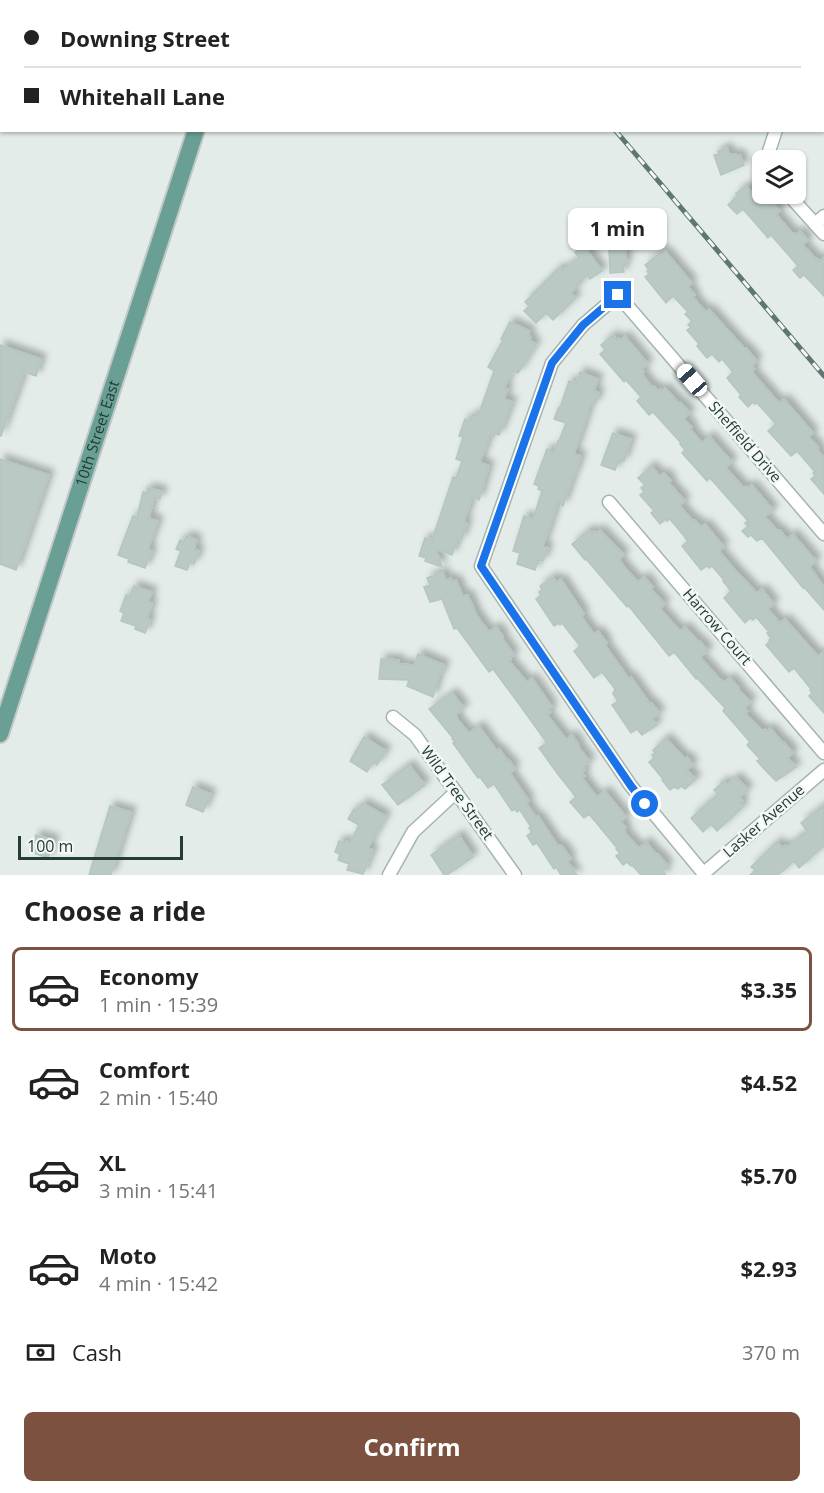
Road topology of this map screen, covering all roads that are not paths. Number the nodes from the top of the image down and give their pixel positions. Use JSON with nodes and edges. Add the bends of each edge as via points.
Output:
{"nodes":[{"id":1,"x":195,"y":132,"type":"edge"},
{"id":2,"x":775,"y":132,"type":"edge"},
{"id":3,"x":769,"y":150,"type":"edge"},
{"id":4,"x":800,"y":204,"type":"edge"},
{"id":5,"x":819,"y":220,"type":"edge"},
{"id":6,"x":824,"y":234,"type":"edge"},
{"id":7,"x":609,"y":502,"type":"dead end"},
{"id":8,"x":824,"y":534,"type":"edge"},
{"id":9,"x":393,"y":717,"type":"dead end"},
{"id":10,"x":0,"y":734,"type":"edge"},
{"id":11,"x":824,"y":753,"type":"edge"},
{"id":12,"x":824,"y":770,"type":"edge"},
{"id":13,"x":456,"y":792,"type":"junction"},
{"id":14,"x":704,"y":874,"type":"edge"},
{"id":15,"x":389,"y":875,"type":"edge"},
{"id":16,"x":515,"y":875,"type":"edge"}],
"edges":[{"from":1,"to":10,"type":"main road","name":"10th Street East"},
{"from":2,"to":3,"type":"street"},
{"from":4,"to":5,"type":"street"},
{"from":5,"to":6,"type":"street"},
{"from":7,"to":11,"type":"street","name":"Harrow Court"},
{"from":8,"to":14,"type":"street","name":"Sheffield Drive","via":[[618,295],[583,325],[552,363],[481,566],[631,786]]},
{"from":9,"to":13,"type":"street","name":"Wild Tree Street","via":[[415,735]]},
{"from":12,"to":14,"type":"street","name":"Lasker Avenue"},
{"from":13,"to":15,"type":"street","via":[[412,832]]},
{"from":13,"to":16,"type":"street","name":"Wild Tree Street"}]}
